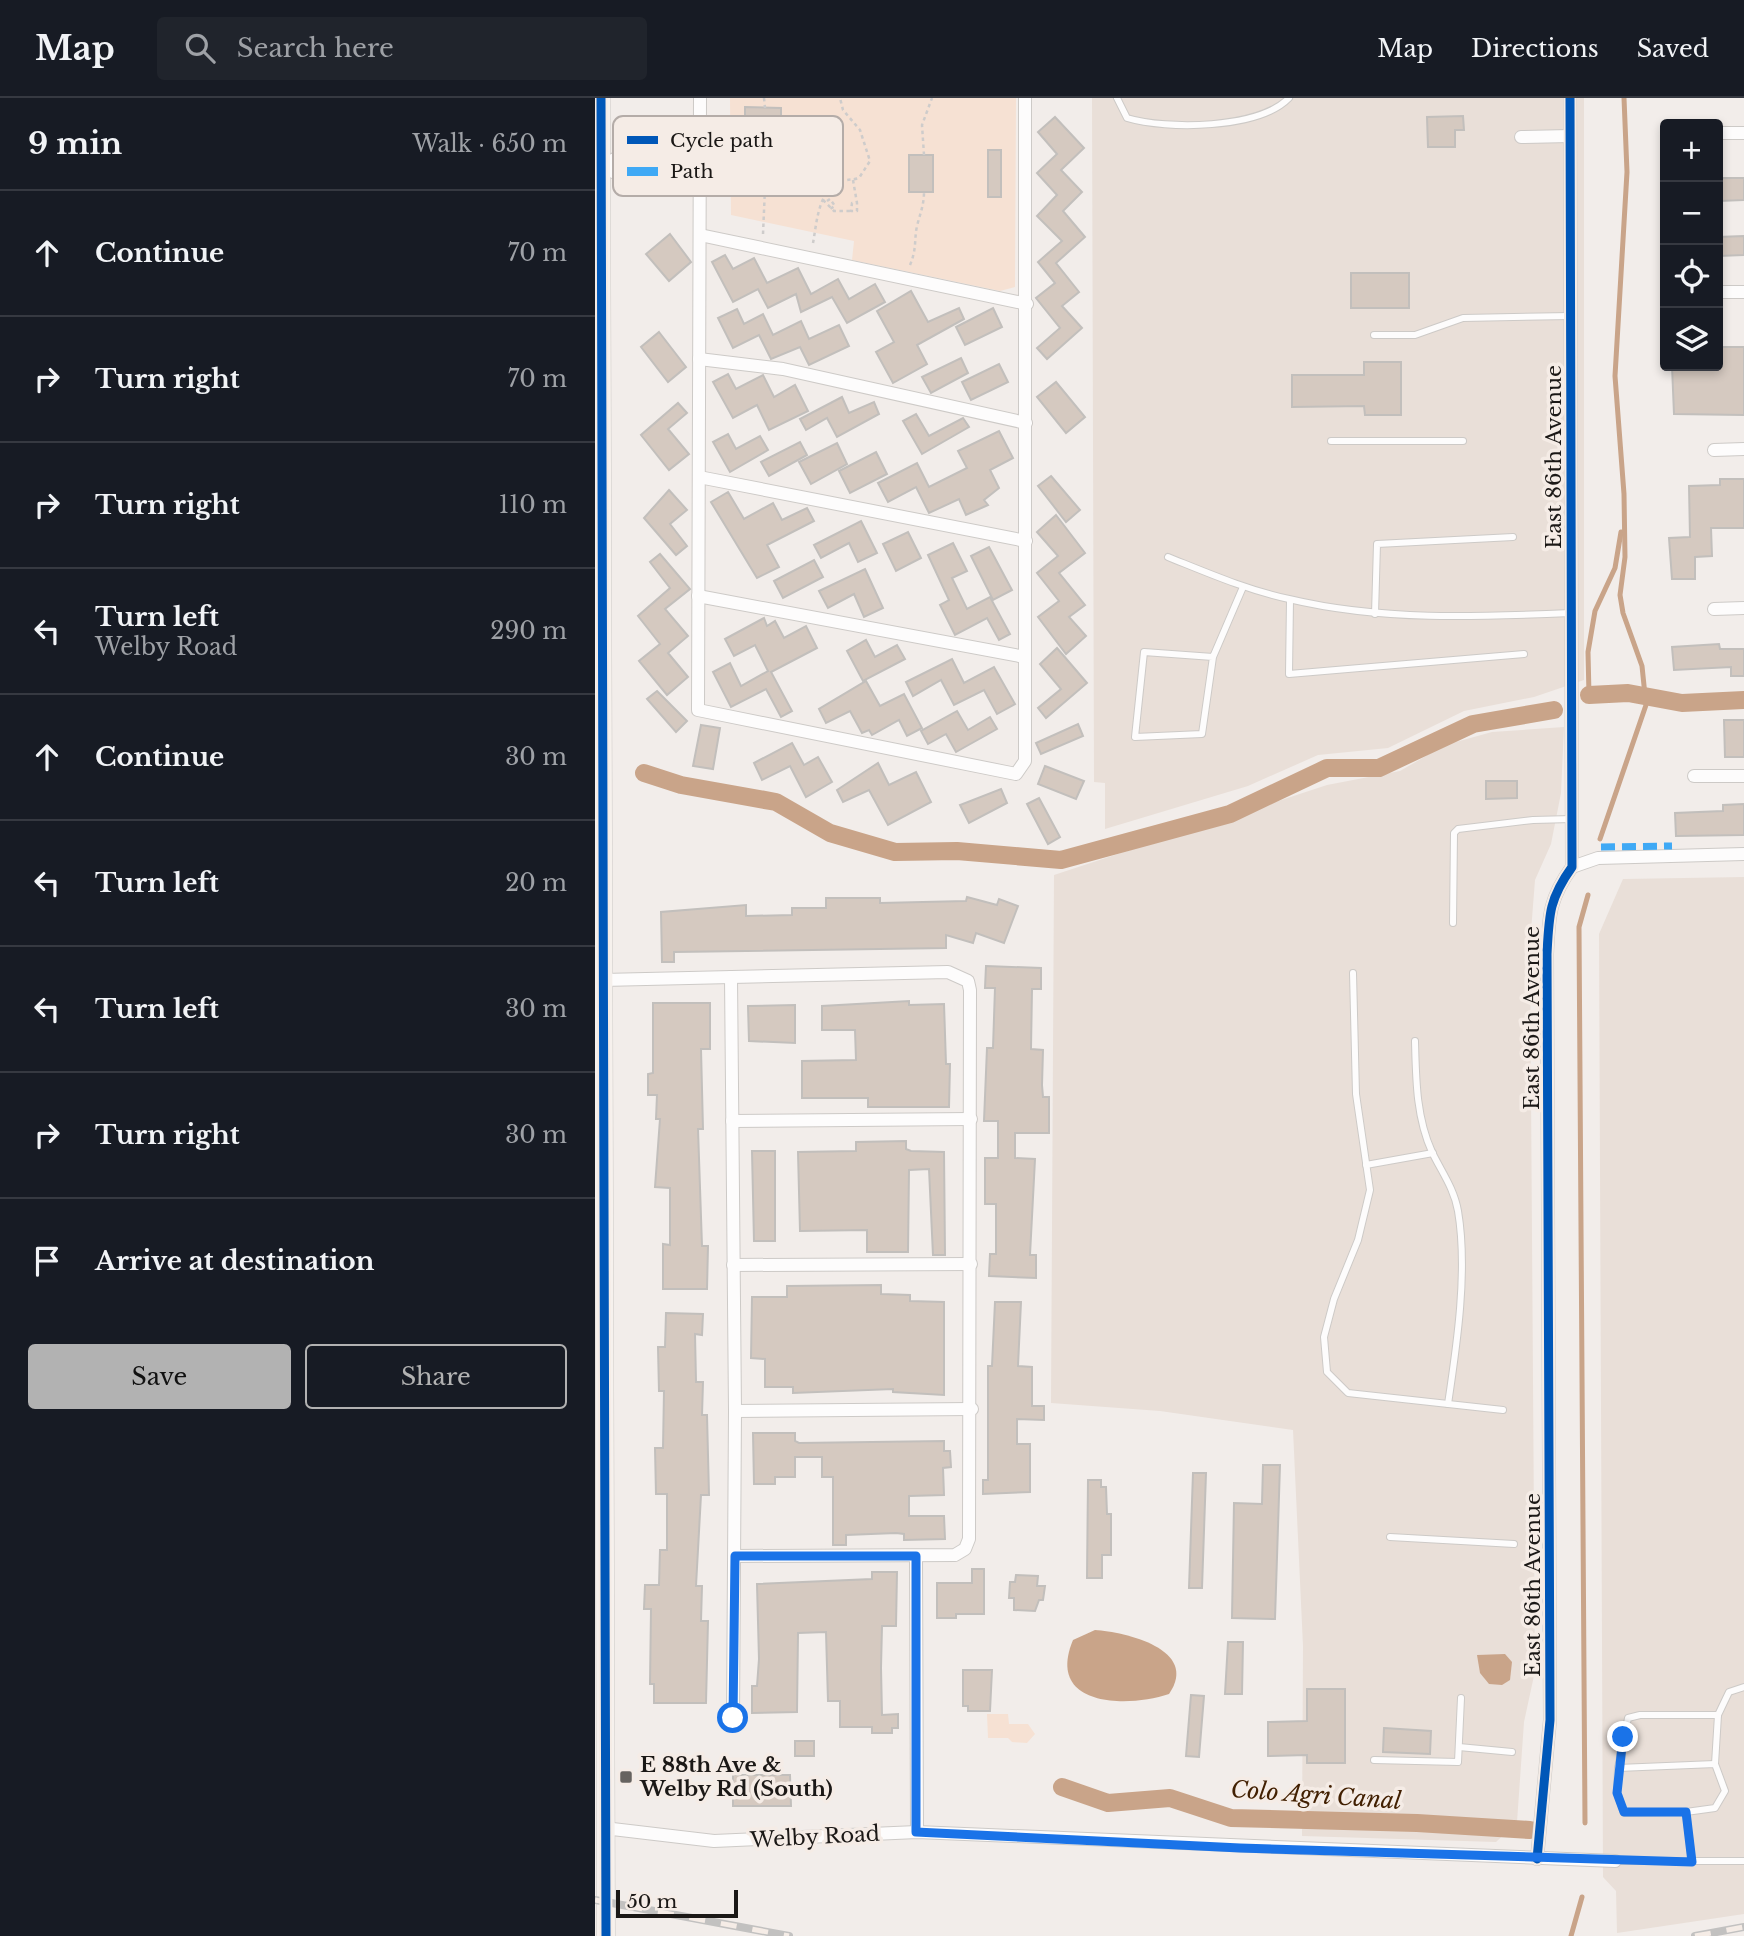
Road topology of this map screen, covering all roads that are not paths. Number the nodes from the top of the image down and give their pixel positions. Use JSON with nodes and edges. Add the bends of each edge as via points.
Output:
{"nodes":[{"id":1,"x":601,"y":98,"type":"edge"},
{"id":2,"x":699,"y":98,"type":"edge"},
{"id":3,"x":1025,"y":98,"type":"edge"},
{"id":4,"x":1117,"y":98,"type":"edge"},
{"id":5,"x":1289,"y":98,"type":"edge"},
{"id":6,"x":1570,"y":98,"type":"edge"},
{"id":7,"x":699,"y":116,"type":"edge"},
{"id":8,"x":1723,"y":133,"type":"edge"},
{"id":9,"x":1744,"y":133,"type":"edge"},
{"id":10,"x":1570,"y":135,"type":"junction"},
{"id":11,"x":1521,"y":137,"type":"dead end"},
{"id":12,"x":613,"y":160,"type":"edge"},
{"id":13,"x":601,"y":166,"type":"junction"},
{"id":14,"x":613,"y":172,"type":"edge"},
{"id":15,"x":700,"y":196,"type":"edge"},
{"id":16,"x":700,"y":235,"type":"junction"},
{"id":17,"x":1723,"y":292,"type":"edge"},
{"id":18,"x":1744,"y":292,"type":"edge"},
{"id":19,"x":1027,"y":304,"type":"junction"},
{"id":20,"x":1570,"y":316,"type":"junction"},
{"id":21,"x":1374,"y":335,"type":"dead end"},
{"id":22,"x":699,"y":359,"type":"junction"},
{"id":23,"x":1026,"y":423,"type":"junction"},
{"id":24,"x":1331,"y":441,"type":"dead end"},
{"id":25,"x":1463,"y":441,"type":"dead end"},
{"id":26,"x":1714,"y":450,"type":"dead end"},
{"id":27,"x":1744,"y":450,"type":"edge"},
{"id":28,"x":699,"y":477,"type":"junction"},
{"id":29,"x":1513,"y":537,"type":"dead end"},
{"id":30,"x":1026,"y":541,"type":"junction"},
{"id":31,"x":1168,"y":557,"type":"dead end"},
{"id":32,"x":1243,"y":587,"type":"junction"},
{"id":33,"x":698,"y":596,"type":"junction"},
{"id":34,"x":1290,"y":600,"type":"junction"},
{"id":35,"x":1744,"y":608,"type":"edge"},
{"id":36,"x":1714,"y":609,"type":"dead end"},
{"id":37,"x":1573,"y":613,"type":"junction"},
{"id":38,"x":1375,"y":614,"type":"junction"},
{"id":39,"x":1524,"y":654,"type":"dead end"},
{"id":40,"x":1025,"y":657,"type":"junction"},
{"id":41,"x":1213,"y":657,"type":"junction"},
{"id":42,"x":1744,"y":775,"type":"edge"},
{"id":43,"x":1694,"y":776,"type":"dead end"},
{"id":44,"x":1572,"y":820,"type":"junction"},
{"id":45,"x":1744,"y":854,"type":"edge"},
{"id":46,"x":598,"y":863,"type":"edge"},
{"id":47,"x":1572,"y":867,"type":"junction"},
{"id":48,"x":1453,"y":923,"type":"dead end"},
{"id":49,"x":1353,"y":973,"type":"dead end"},
{"id":50,"x":731,"y":977,"type":"junction"},
{"id":51,"x":603,"y":980,"type":"junction"},
{"id":52,"x":1415,"y":1041,"type":"dead end"},
{"id":53,"x":971,"y":1119,"type":"junction"},
{"id":54,"x":732,"y":1121,"type":"junction"},
{"id":55,"x":1433,"y":1153,"type":"junction"},
{"id":56,"x":1366,"y":1165,"type":"junction"},
{"id":57,"x":971,"y":1264,"type":"junction"},
{"id":58,"x":733,"y":1265,"type":"junction"},
{"id":59,"x":1448,"y":1404,"type":"junction"},
{"id":60,"x":972,"y":1409,"type":"junction"},
{"id":61,"x":1503,"y":1410,"type":"dead end"},
{"id":62,"x":735,"y":1411,"type":"junction"},
{"id":63,"x":1390,"y":1537,"type":"dead end"},
{"id":64,"x":1514,"y":1544,"type":"dead end"},
{"id":65,"x":735,"y":1556,"type":"junction"},
{"id":66,"x":916,"y":1556,"type":"junction"},
{"id":67,"x":1744,"y":1687,"type":"edge"},
{"id":68,"x":1461,"y":1698,"type":"dead end"},
{"id":69,"x":1718,"y":1715,"type":"junction"},
{"id":70,"x":733,"y":1718,"type":"dead end"},
{"id":71,"x":1459,"y":1747,"type":"junction"},
{"id":72,"x":1512,"y":1752,"type":"dead end"},
{"id":73,"x":1374,"y":1760,"type":"dead end"},
{"id":74,"x":1715,"y":1764,"type":"junction"},
{"id":75,"x":1618,"y":1768,"type":"junction"},
{"id":76,"x":1686,"y":1812,"type":"junction"},
{"id":77,"x":604,"y":1828,"type":"junction"},
{"id":78,"x":916,"y":1832,"type":"junction"},
{"id":79,"x":1538,"y":1859,"type":"junction"},
{"id":80,"x":1615,"y":1861,"type":"joint"},
{"id":81,"x":1744,"y":1861,"type":"edge"},
{"id":82,"x":1692,"y":1862,"type":"junction"},
{"id":83,"x":606,"y":1936,"type":"edge"}],
"edges":[{"from":1,"to":13,"type":"main road"},
{"from":2,"to":7,"type":"street"},
{"from":3,"to":19,"type":"street"},
{"from":4,"to":5,"type":"lane","via":[[1127,118],[1168,125],[1260,115]]},
{"from":6,"to":10,"type":"street","name":"East 86th Avenue"},
{"from":8,"to":9,"type":"street"},
{"from":10,"to":11,"type":"street"},
{"from":10,"to":20,"type":"street","name":"East 86th Avenue"},
{"from":12,"to":13,"type":"street"},
{"from":13,"to":14,"type":"street"},
{"from":13,"to":46,"type":"main road"},
{"from":15,"to":16,"type":"street"},
{"from":16,"to":19,"type":"street"},
{"from":16,"to":22,"type":"street"},
{"from":17,"to":18,"type":"street"},
{"from":19,"to":23,"type":"street"},
{"from":20,"to":21,"type":"lane","via":[[1463,318],[1415,335]]},
{"from":20,"to":37,"type":"street","name":"East 86th Avenue"},
{"from":22,"to":23,"type":"street","via":[[783,369]]},
{"from":22,"to":28,"type":"street"},
{"from":23,"to":30,"type":"street"},
{"from":24,"to":25,"type":"lane"},
{"from":26,"to":27,"type":"street"},
{"from":28,"to":30,"type":"street"},
{"from":28,"to":33,"type":"street"},
{"from":29,"to":38,"type":"lane","via":[[1377,544]]},
{"from":30,"to":40,"type":"street"},
{"from":31,"to":32,"type":"lane"},
{"from":32,"to":34,"type":"lane"},
{"from":32,"to":41,"type":"lane"},
{"from":33,"to":40,"type":"street"},
{"from":33,"to":40,"type":"street","via":[[698,710],[1016,774],[1025,761]]},
{"from":34,"to":38,"type":"lane"},
{"from":34,"to":39,"type":"lane","via":[[1289,674]]},
{"from":35,"to":36,"type":"street"},
{"from":37,"to":38,"type":"lane","via":[[1481,617]]},
{"from":37,"to":44,"type":"street","name":"East 86th Avenue"},
{"from":41,"to":41,"type":"lane","via":[[1202,734],[1135,737],[1144,652]]},
{"from":42,"to":43,"type":"street"},
{"from":44,"to":47,"type":"street","name":"East 86th Avenue"},
{"from":44,"to":48,"type":"lane","via":[[1458,829],[1454,833]]},
{"from":45,"to":47,"type":"street","via":[[1598,858]]},
{"from":46,"to":51,"type":"main road"},
{"from":47,"to":79,"type":"street","name":"East 86th Avenue","via":[[1555,891],[1548,922],[1550,1706]]},
{"from":49,"to":56,"type":"lane","via":[[1356,1094]]},
{"from":50,"to":51,"type":"street"},
{"from":50,"to":53,"type":"street","via":[[959,974],[970,990]]},
{"from":50,"to":54,"type":"street"},
{"from":51,"to":77,"type":"main road"},
{"from":52,"to":55,"type":"lane","via":[[1416,1083]]},
{"from":53,"to":54,"type":"street"},
{"from":53,"to":57,"type":"street"},
{"from":54,"to":58,"type":"street"},
{"from":55,"to":56,"type":"lane"},
{"from":55,"to":59,"type":"lane","via":[[1458,1210],[1461,1279]]},
{"from":56,"to":59,"type":"lane","via":[[1370,1190],[1358,1240],[1324,1338],[1328,1372],[1347,1393]]},
{"from":57,"to":58,"type":"street"},
{"from":57,"to":60,"type":"street"},
{"from":58,"to":62,"type":"street"},
{"from":59,"to":61,"type":"lane"},
{"from":60,"to":62,"type":"street"},
{"from":60,"to":66,"type":"street","via":[[969,1539],[961,1553]]},
{"from":62,"to":65,"type":"street"},
{"from":63,"to":64,"type":"lane"},
{"from":65,"to":66,"type":"street"},
{"from":65,"to":70,"type":"street"},
{"from":66,"to":78,"type":"street"},
{"from":67,"to":69,"type":"lane","via":[[1728,1692]]},
{"from":68,"to":71,"type":"lane"},
{"from":69,"to":74,"type":"lane"},
{"from":69,"to":75,"type":"lane","via":[[1628,1718]]},
{"from":71,"to":72,"type":"lane"},
{"from":71,"to":73,"type":"lane","via":[[1458,1762]]},
{"from":74,"to":75,"type":"lane"},
{"from":74,"to":76,"type":"lane","via":[[1725,1791],[1715,1808]]},
{"from":75,"to":76,"type":"lane","via":[[1617,1793],[1624,1812]]},
{"from":76,"to":82,"type":"lane"},
{"from":77,"to":78,"type":"street","name":"Welby Road","via":[[714,1841]]},
{"from":77,"to":83,"type":"main road"},
{"from":78,"to":79,"type":"street","name":"Welby Road"},
{"from":79,"to":80,"type":"street","name":"Welby Road"},
{"from":80,"to":82,"type":"lane"},
{"from":81,"to":82,"type":"lane"}]}
